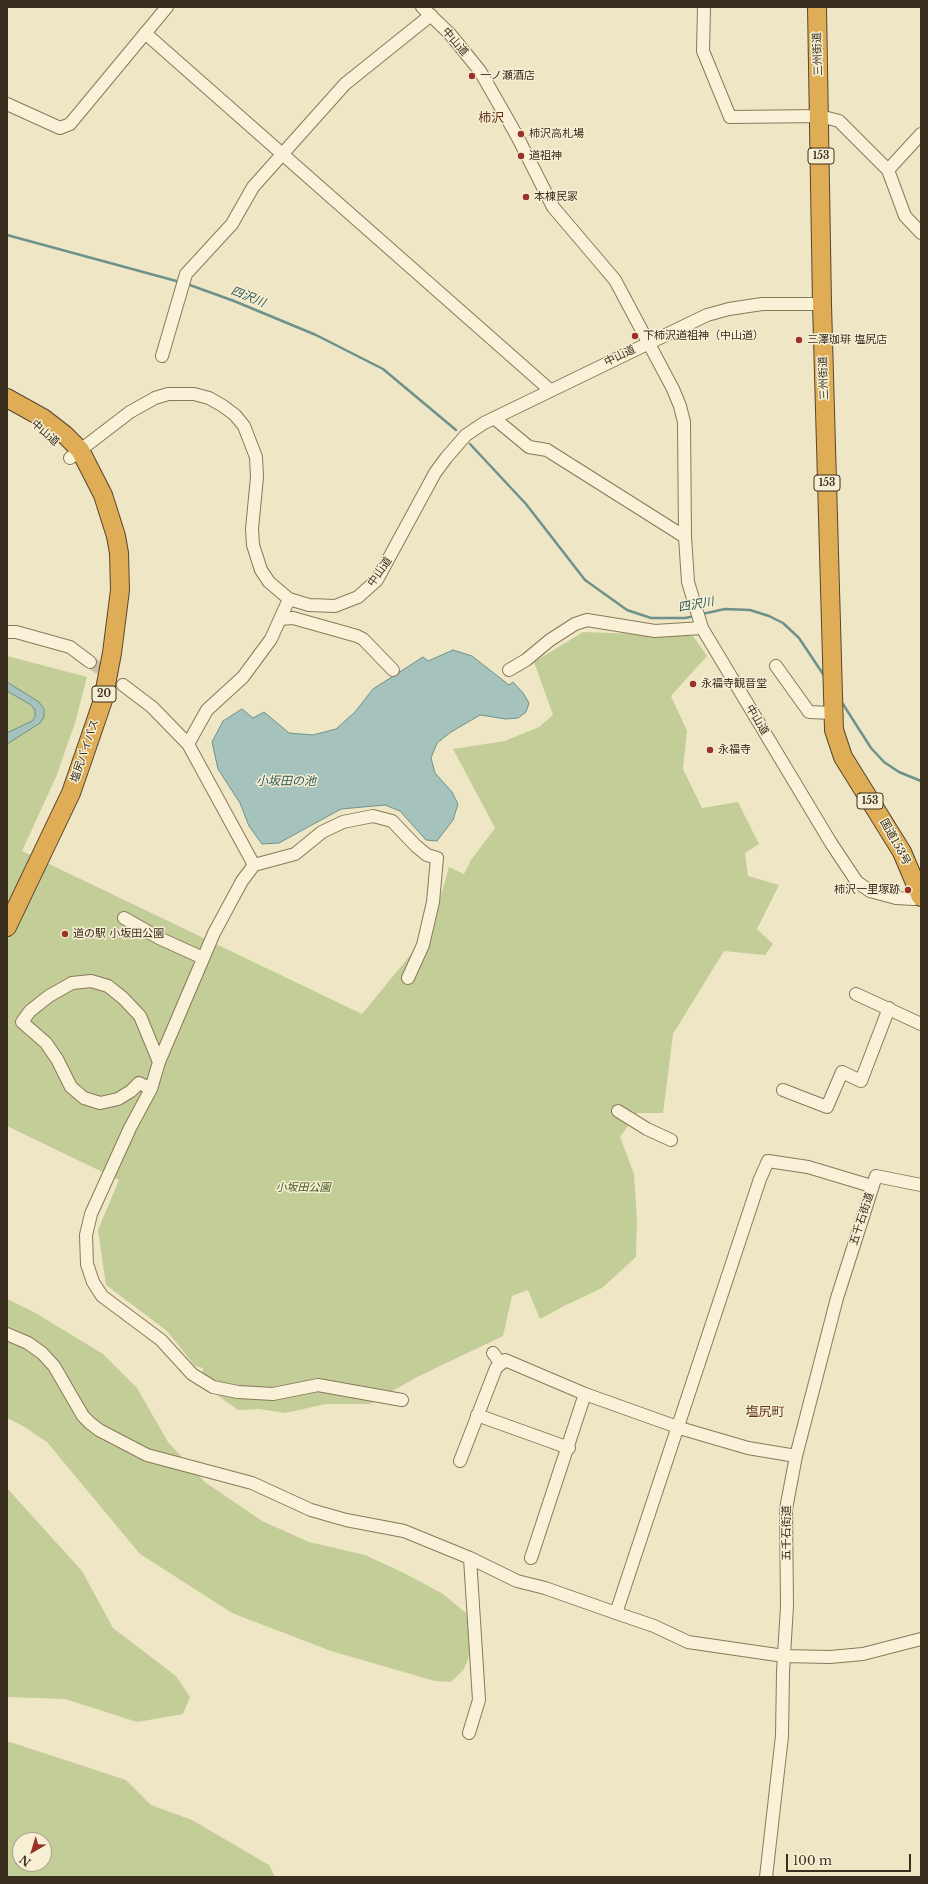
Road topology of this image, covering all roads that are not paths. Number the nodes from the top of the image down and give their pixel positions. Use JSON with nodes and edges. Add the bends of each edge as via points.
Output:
{"nodes":[{"id":1,"x":167,"y":7,"type":"edge"},
{"id":2,"x":704,"y":7,"type":"edge"},
{"id":3,"x":817,"y":7,"type":"edge"},
{"id":4,"x":427,"y":11,"type":"edge"},
{"id":5,"x":146,"y":33,"type":"junction"},
{"id":6,"x":7,"y":104,"type":"edge"},
{"id":7,"x":820,"y":116,"type":"junction"},
{"id":8,"x":921,"y":134,"type":"edge"},
{"id":9,"x":283,"y":154,"type":"junction"},
{"id":10,"x":888,"y":170,"type":"junction"},
{"id":11,"x":921,"y":233,"type":"edge"},
{"id":12,"x":822,"y":304,"type":"junction"},
{"id":13,"x":648,"y":343,"type":"junction"},
{"id":14,"x":162,"y":356,"type":"dead end"},
{"id":15,"x":550,"y":390,"type":"junction"},
{"id":16,"x":7,"y":398,"type":"edge"},
{"id":17,"x":7,"y":404,"type":"edge"},
{"id":18,"x":494,"y":418,"type":"junction"},
{"id":19,"x":75,"y":454,"type":"junction"},
{"id":20,"x":685,"y":537,"type":"junction"},
{"id":21,"x":289,"y":599,"type":"junction"},
{"id":22,"x":280,"y":619,"type":"junction"},
{"id":23,"x":701,"y":625,"type":"junction"},
{"id":24,"x":7,"y":632,"type":"edge"},
{"id":25,"x":90,"y":662,"type":"tunnel mouth"},
{"id":26,"x":776,"y":666,"type":"dead end"},
{"id":27,"x":393,"y":670,"type":"dead end"},
{"id":28,"x":509,"y":670,"type":"dead end"},
{"id":29,"x":832,"y":678,"type":"joint"},
{"id":30,"x":123,"y":686,"type":"tunnel mouth"},
{"id":31,"x":832,"y":708,"type":"junction"},
{"id":32,"x":188,"y":744,"type":"junction"},
{"id":33,"x":254,"y":865,"type":"junction"},
{"id":34,"x":921,"y":896,"type":"edge"},
{"id":35,"x":7,"y":911,"type":"edge"},
{"id":36,"x":124,"y":918,"type":"dead end"},
{"id":37,"x":7,"y":928,"type":"edge"},
{"id":38,"x":203,"y":958,"type":"junction"},
{"id":39,"x":408,"y":978,"type":"dead end"},
{"id":40,"x":856,"y":994,"type":"dead end"},
{"id":41,"x":889,"y":1008,"type":"junction"},
{"id":42,"x":921,"y":1024,"type":"edge"},
{"id":43,"x":159,"y":1062,"type":"junction"},
{"id":44,"x":151,"y":1089,"type":"junction"},
{"id":45,"x":783,"y":1090,"type":"dead end"},
{"id":46,"x":618,"y":1111,"type":"dead end"},
{"id":47,"x":671,"y":1140,"type":"dead end"},
{"id":48,"x":921,"y":1185,"type":"edge"},
{"id":49,"x":871,"y":1190,"type":"junction"},
{"id":50,"x":7,"y":1334,"type":"edge"},
{"id":51,"x":493,"y":1353,"type":"dead end"},
{"id":52,"x":501,"y":1364,"type":"junction"},
{"id":53,"x":585,"y":1394,"type":"junction"},
{"id":54,"x":402,"y":1400,"type":"dead end"},
{"id":55,"x":477,"y":1415,"type":"junction"},
{"id":56,"x":678,"y":1426,"type":"junction"},
{"id":57,"x":569,"y":1448,"type":"junction"},
{"id":58,"x":796,"y":1456,"type":"junction"},
{"id":59,"x":460,"y":1461,"type":"dead end"},
{"id":60,"x":470,"y":1558,"type":"junction"},
{"id":61,"x":531,"y":1558,"type":"dead end"},
{"id":62,"x":616,"y":1613,"type":"junction"},
{"id":63,"x":921,"y":1639,"type":"edge"},
{"id":64,"x":784,"y":1656,"type":"junction"},
{"id":65,"x":469,"y":1732,"type":"dead end"},
{"id":66,"x":766,"y":1877,"type":"edge"}],
"edges":[{"from":1,"to":5,"type":"street"},
{"from":2,"to":7,"type":"street","via":[[703,51],[730,117]]},
{"from":3,"to":7,"type":"highway","name":"三州街道","number":"153"},
{"from":4,"to":9,"type":"street","via":[[345,84]]},
{"from":4,"to":13,"type":"street","name":"中山道","via":[[450,34],[480,71],[517,136],[553,208],[615,280]]},
{"from":5,"to":6,"type":"street","via":[[70,124],[60,128]]},
{"from":5,"to":9,"type":"street"},
{"from":7,"to":10,"type":"street","via":[[839,121]]},
{"from":7,"to":12,"type":"highway","name":"三州街道","number":"153"},
{"from":8,"to":10,"type":"street"},
{"from":9,"to":14,"type":"street","via":[[254,187],[232,224],[183,283]]},
{"from":9,"to":15,"type":"street"},
{"from":10,"to":11,"type":"street","via":[[905,216]]},
{"from":12,"to":13,"type":"street","via":[[762,304],[718,312]]},
{"from":12,"to":29,"type":"highway","name":"三州街道","number":"153"},
{"from":13,"to":15,"type":"street","name":"中山道"},
{"from":13,"to":20,"type":"street","name":"中山道","via":[[673,389],[682,415]]},
{"from":15,"to":18,"type":"street","name":"中山道"},
{"from":16,"to":19,"type":"highway","name":"中山道","number":"20","via":[[43,418],[65,435]]},
{"from":17,"to":19,"type":"highway","name":"中山道","number":"20","via":[[36,424],[61,447]]},
{"from":18,"to":20,"type":"street","via":[[529,447],[547,450]]},
{"from":18,"to":21,"type":"street","name":"中山道","via":[[466,435],[446,458],[435,473],[377,580],[369,588],[358,597],[335,606],[309,605]]},
{"from":19,"to":21,"type":"street","name":"中山道","via":[[130,412],[155,398],[168,394],[194,394],[209,398],[223,406],[244,426],[256,457],[257,477],[252,529],[256,558],[269,582]]},
{"from":19,"to":35,"type":"highway","name":"塩尻バイパス","number":"20","via":[[102,522],[107,550],[108,596],[103,649],[92,699],[75,754],[58,799],[7,906]]},
{"from":19,"to":37,"type":"highway","name":"塩尻バイパス","number":"20","via":[[103,495],[119,553],[120,590],[112,653],[103,700],[71,793]]},
{"from":20,"to":23,"type":"street","name":"中山道","via":[[688,582]]},
{"from":21,"to":22,"type":"street"},
{"from":22,"to":27,"type":"street","via":[[293,618],[357,636]]},
{"from":22,"to":32,"type":"street","via":[[271,639],[243,677],[207,710]]},
{"from":23,"to":28,"type":"street","via":[[655,631],[587,620],[575,624],[550,640]]},
{"from":23,"to":34,"type":"street","name":"中山道","via":[[857,882],[870,891],[896,898],[914,899]]},
{"from":24,"to":25,"type":"street","via":[[16,632],[70,647]]},
{"from":26,"to":31,"type":"street","via":[[809,712]]},
{"from":29,"to":31,"type":"highway","name":"国道153号","number":"153"},
{"from":30,"to":32,"type":"street","via":[[152,707]]},
{"from":31,"to":34,"type":"highway","name":"国道153号","number":"153","via":[[834,730],[843,758],[902,852]]},
{"from":32,"to":33,"type":"street"},
{"from":33,"to":38,"type":"street","via":[[236,892]]},
{"from":33,"to":39,"type":"street","via":[[295,854],[322,832],[343,822],[373,816],[392,821],[416,846],[427,855],[437,858],[433,902],[423,945]]},
{"from":36,"to":38,"type":"street","via":[[159,938]]},
{"from":38,"to":43,"type":"street"},
{"from":40,"to":41,"type":"street"},
{"from":41,"to":42,"type":"street"},
{"from":41,"to":45,"type":"street","via":[[862,1081],[842,1072],[827,1107]]},
{"from":43,"to":44,"type":"street"},
{"from":43,"to":44,"type":"street","via":[[140,1016],[108,986],[91,982],[72,983],[49,996],[30,1011],[22,1022],[46,1043],[71,1087],[84,1098],[100,1103],[118,1099],[139,1083]]},
{"from":44,"to":54,"type":"street","via":[[130,1128],[91,1214],[86,1235],[88,1264],[93,1282],[102,1296],[161,1340],[192,1374],[214,1387],[238,1392],[273,1394],[318,1385]]},
{"from":46,"to":47,"type":"street"},
{"from":48,"to":49,"type":"street","name":"五千石街道","via":[[876,1176]]},
{"from":49,"to":56,"type":"street","via":[[868,1185],[808,1167],[768,1162],[760,1179]]},
{"from":49,"to":58,"type":"street","name":"五千石街道","via":[[837,1298]]},
{"from":50,"to":60,"type":"street","via":[[28,1343],[42,1353],[54,1366],[83,1416],[90,1423],[147,1455],[252,1483],[311,1510],[346,1520],[404,1531]]},
{"from":51,"to":52,"type":"street"},
{"from":52,"to":53,"type":"street","via":[[505,1360]]},
{"from":52,"to":55,"type":"street","via":[[496,1368]]},
{"from":53,"to":56,"type":"street"},
{"from":53,"to":57,"type":"street"},
{"from":55,"to":57,"type":"street"},
{"from":55,"to":59,"type":"street"},
{"from":56,"to":58,"type":"street","via":[[748,1448]]},
{"from":56,"to":62,"type":"street"},
{"from":57,"to":61,"type":"street"},
{"from":58,"to":64,"type":"street","name":"五千石街道","via":[[786,1509],[787,1606]]},
{"from":60,"to":62,"type":"street","via":[[517,1581]]},
{"from":60,"to":65,"type":"street","via":[[479,1700]]},
{"from":62,"to":64,"type":"street","via":[[654,1626],[688,1642]]},
{"from":63,"to":64,"type":"street","via":[[863,1654],[830,1658]]},
{"from":64,"to":66,"type":"street","name":"五千石街道","via":[[782,1736]]}]}
